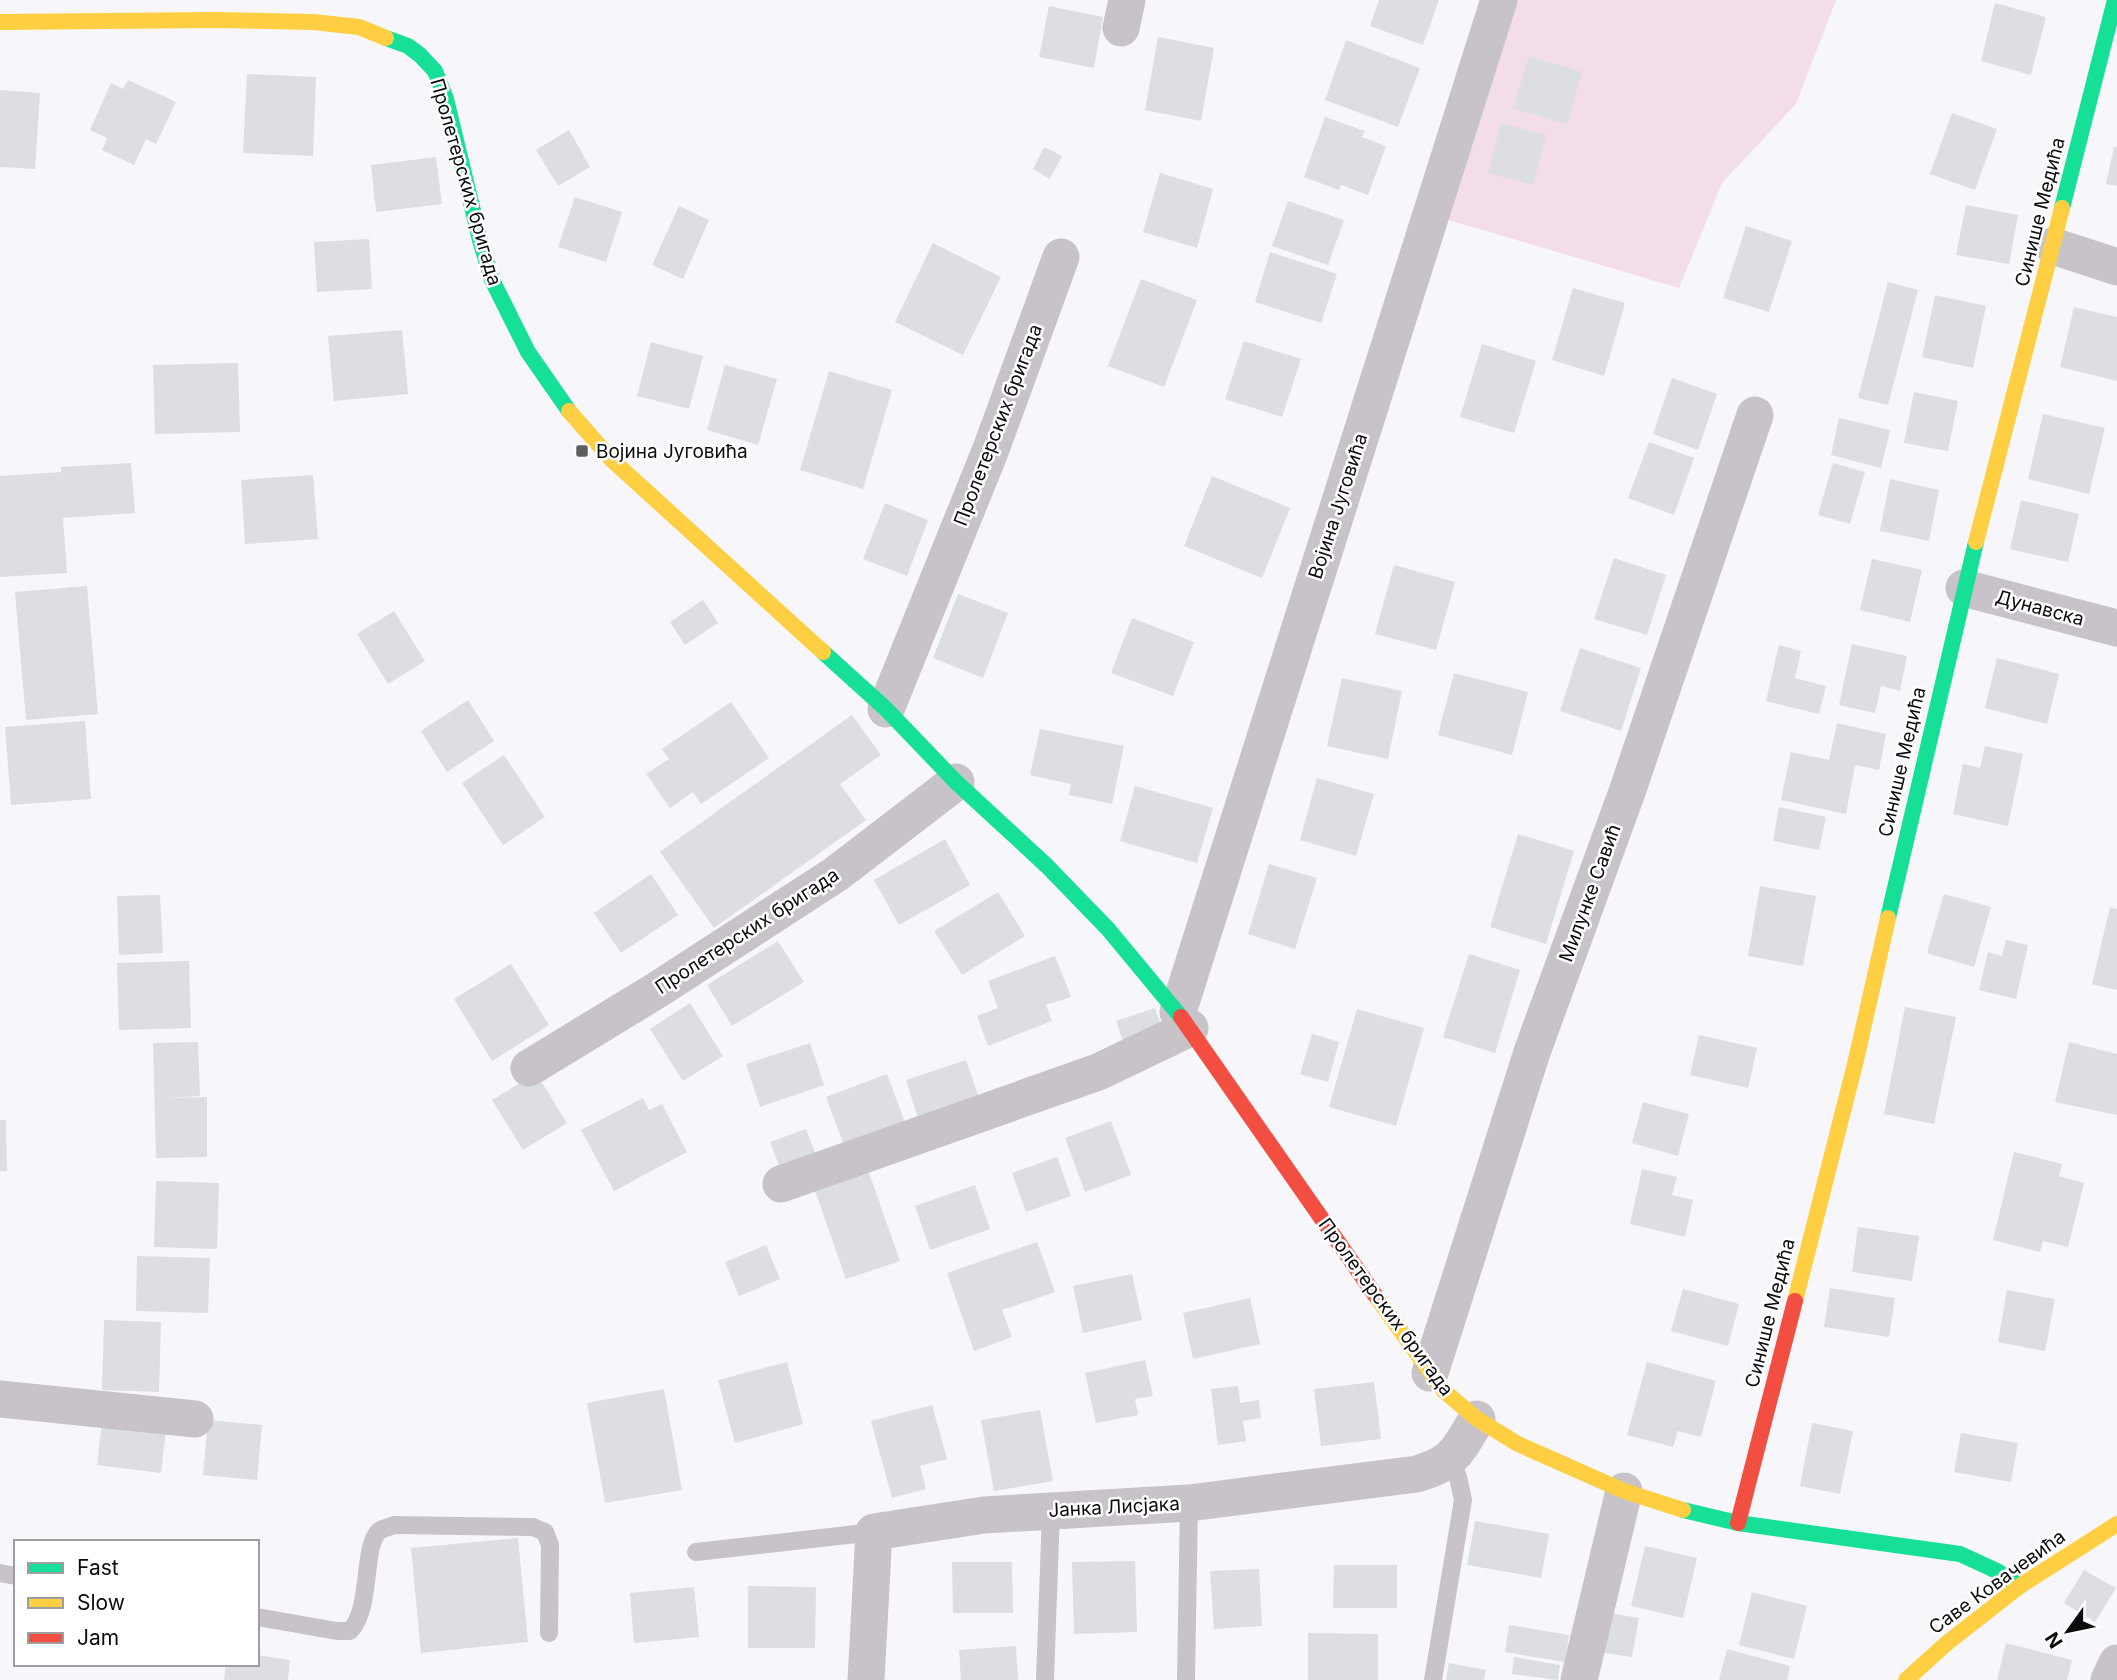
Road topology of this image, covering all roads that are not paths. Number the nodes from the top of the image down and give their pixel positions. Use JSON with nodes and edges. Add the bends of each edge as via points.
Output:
{"nodes":[{"id":1,"x":1499,"y":0,"type":"edge"},
{"id":2,"x":2115,"y":9,"type":"edge"},
{"id":3,"x":0,"y":22,"type":"edge"},
{"id":4,"x":2053,"y":246,"type":"junction"},
{"id":5,"x":1061,"y":257,"type":"dead end"},
{"id":6,"x":2117,"y":267,"type":"edge"},
{"id":7,"x":1755,"y":415,"type":"dead end"},
{"id":8,"x":1964,"y":588,"type":"junction"},
{"id":9,"x":2117,"y":628,"type":"edge"},
{"id":10,"x":886,"y":709,"type":"junction"},
{"id":11,"x":956,"y":782,"type":"junction"},
{"id":12,"x":1184,"y":1020,"type":"junction"},
{"id":13,"x":529,"y":1068,"type":"dead end"},
{"id":14,"x":781,"y":1184,"type":"dead end"},
{"id":15,"x":1430,"y":1373,"type":"junction"},
{"id":16,"x":0,"y":1399,"type":"edge"},
{"id":17,"x":195,"y":1419,"type":"dead end"},
{"id":18,"x":1477,"y":1419,"type":"junction"},
{"id":19,"x":1450,"y":1460,"type":"junction"},
{"id":20,"x":1624,"y":1491,"type":"junction"},
{"id":21,"x":1189,"y":1503,"type":"junction"},
{"id":22,"x":1051,"y":1511,"type":"junction"},
{"id":23,"x":1738,"y":1523,"type":"junction"},
{"id":24,"x":2117,"y":1524,"type":"edge"},
{"id":25,"x":874,"y":1532,"type":"junction"},
{"id":26,"x":696,"y":1552,"type":"dead end"},
{"id":27,"x":2020,"y":1587,"type":"junction"},
{"id":28,"x":259,"y":1617,"type":"edge"},
{"id":29,"x":549,"y":1633,"type":"dead end"},
{"id":30,"x":2117,"y":1663,"type":"edge"},
{"id":31,"x":866,"y":1680,"type":"edge"},
{"id":32,"x":1045,"y":1680,"type":"edge"},
{"id":33,"x":1186,"y":1680,"type":"edge"},
{"id":34,"x":1433,"y":1680,"type":"edge"},
{"id":35,"x":1579,"y":1680,"type":"edge"},
{"id":36,"x":1906,"y":1680,"type":"edge"},
{"id":37,"x":2109,"y":1680,"type":"edge"}],
"edges":[{"from":1,"to":12,"type":"street","name":"Војина Југовића"},
{"from":2,"to":4,"type":"street","name":"Синише Медића"},
{"from":3,"to":10,"type":"street","name":"Пролетерских бригада","via":[[313,22],[359,27],[420,55],[435,71],[446,99],[492,280],[528,352],[567,410],[612,460]]},
{"from":4,"to":6,"type":"street"},
{"from":4,"to":8,"type":"street","name":"Синише Медића"},
{"from":5,"to":10,"type":"street","name":"Пролетерских бригада","via":[[991,449]]},
{"from":7,"to":15,"type":"street","name":"Милунке Савић","via":[[1627,792],[1532,1052]]},
{"from":8,"to":9,"type":"street","name":"Дунавска"},
{"from":8,"to":23,"type":"street","name":"Синише Медића","via":[[1856,1060]]},
{"from":10,"to":11,"type":"street","name":"Пролетерских бригада"},
{"from":11,"to":12,"type":"street","name":"Пролетерских бригада","via":[[1048,866]]},
{"from":11,"to":13,"type":"street","name":"Пролетерских бригада","via":[[836,874]]},
{"from":12,"to":14,"type":"street","via":[[1098,1072]]},
{"from":12,"to":15,"type":"street","name":"Пролетерских бригада"},
{"from":15,"to":18,"type":"street","name":"Пролетерских бригада"},
{"from":16,"to":17,"type":"street"},
{"from":18,"to":19,"type":"street"},
{"from":18,"to":20,"type":"street","name":"Пролетерских бригада","via":[[1518,1444]]},
{"from":19,"to":21,"type":"street","name":"Јанка Лисјака","via":[[1417,1474]]},
{"from":19,"to":34,"type":"lane","via":[[1463,1500]]},
{"from":20,"to":23,"type":"street","name":"Пролетерских бригада"},
{"from":20,"to":35,"type":"street"},
{"from":21,"to":22,"type":"street","name":"Јанка Лисјака"},
{"from":21,"to":33,"type":"lane"},
{"from":22,"to":25,"type":"street","name":"Јанка Лисјака","via":[[984,1515]]},
{"from":22,"to":32,"type":"lane"},
{"from":23,"to":27,"type":"street","name":"Пролетерских бригада","via":[[1960,1554]]},
{"from":24,"to":27,"type":"street","name":"Саве Ковачевића"},
{"from":25,"to":26,"type":"lane"},
{"from":25,"to":31,"type":"street"},
{"from":27,"to":36,"type":"street","name":"Саве Ковачевића"},
{"from":28,"to":29,"type":"lane","via":[[350,1631],[357,1624],[373,1540],[380,1530],[394,1525],[533,1527],[545,1532],[550,1545]]},
{"from":30,"to":37,"type":"street"}]}
